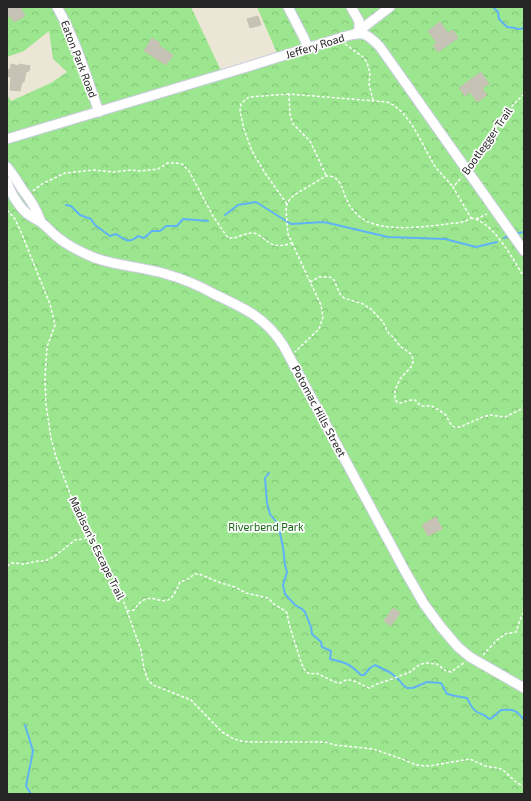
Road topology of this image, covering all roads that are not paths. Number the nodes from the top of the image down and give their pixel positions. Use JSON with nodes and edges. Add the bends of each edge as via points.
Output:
{"nodes":[{"id":1,"x":57,"y":7,"type":"edge"},
{"id":2,"x":288,"y":7,"type":"edge"},
{"id":3,"x":351,"y":7,"type":"edge"},
{"id":4,"x":390,"y":7,"type":"edge"},
{"id":5,"x":357,"y":32,"type":"junction"},
{"id":6,"x":308,"y":48,"type":"junction"},
{"id":7,"x":99,"y":112,"type":"junction"},
{"id":8,"x":7,"y":139,"type":"edge"},
{"id":9,"x":7,"y":167,"type":"edge"},
{"id":10,"x":7,"y":182,"type":"edge"},
{"id":11,"x":41,"y":222,"type":"junction"},
{"id":12,"x":524,"y":251,"type":"edge"},
{"id":13,"x":524,"y":688,"type":"edge"}],
"edges":[{"from":1,"to":7,"type":"street","name":"Eaton Park Road","via":[[72,37]]},
{"from":2,"to":6,"type":"street"},
{"from":3,"to":5,"type":"street","via":[[359,20]]},
{"from":4,"to":5,"type":"street"},
{"from":5,"to":6,"type":"street","name":"Jeffery Road"},
{"from":5,"to":12,"type":"street","name":"Jeffery Road","via":[[370,37],[380,47]]},
{"from":6,"to":7,"type":"street","name":"Jeffery Road"},
{"from":7,"to":8,"type":"street","name":"Jeffery Road"},
{"from":9,"to":11,"type":"street","name":"Potomac Hills Street","via":[[37,211]]},
{"from":10,"to":11,"type":"street","name":"Potomac Hills Street","via":[[27,214]]},
{"from":11,"to":13,"type":"street","name":"Potomac Hills Street","via":[[60,240],[94,258],[190,282],[247,310],[270,328],[290,357],[424,604],[451,640],[465,653]]}]}
